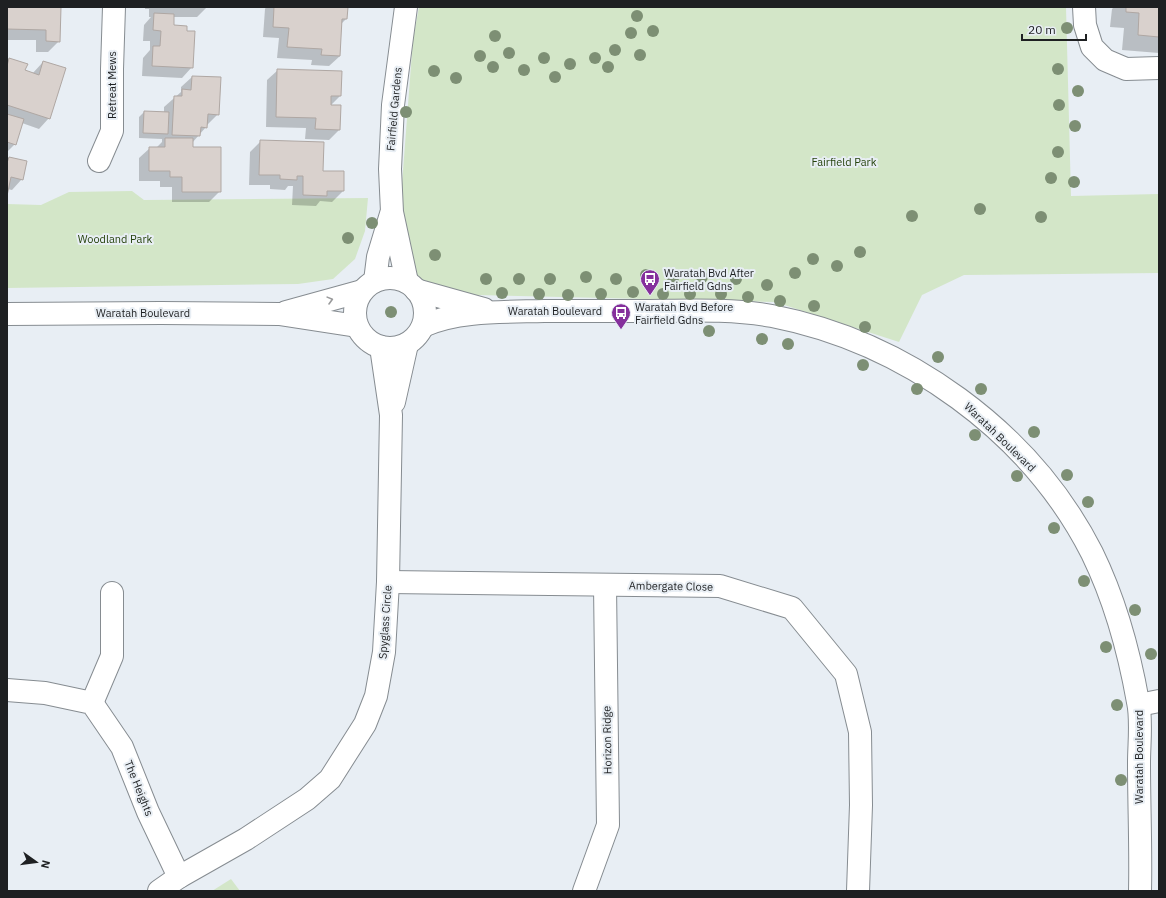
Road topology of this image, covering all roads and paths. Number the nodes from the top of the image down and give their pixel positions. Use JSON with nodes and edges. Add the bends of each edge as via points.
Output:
{"nodes":[{"id":1,"x":114,"y":7,"type":"edge"},
{"id":2,"x":406,"y":7,"type":"edge"},
{"id":3,"x":1084,"y":7,"type":"edge"},
{"id":4,"x":1159,"y":68,"type":"edge"},
{"id":5,"x":99,"y":161,"type":"dead end"},
{"id":6,"x":392,"y":212,"type":"junction"},
{"id":7,"x":369,"y":286,"type":"junction"},
{"id":8,"x":411,"y":286,"type":"junction"},
{"id":9,"x":493,"y":312,"type":"junction"},
{"id":10,"x":7,"y":314,"type":"edge"},
{"id":11,"x":279,"y":314,"type":"junction"},
{"id":12,"x":357,"y":326,"type":"junction"},
{"id":13,"x":423,"y":326,"type":"junction"},
{"id":14,"x":407,"y":344,"type":"junction"},
{"id":15,"x":381,"y":347,"type":"junction"},
{"id":16,"x":391,"y":415,"type":"junction"},
{"id":17,"x":388,"y":582,"type":"junction"},
{"id":18,"x":605,"y":585,"type":"junction"},
{"id":19,"x":112,"y":593,"type":"dead end"},
{"id":20,"x":7,"y":690,"type":"edge"},
{"id":21,"x":92,"y":703,"type":"junction"},
{"id":22,"x":1149,"y":703,"type":"edge"},
{"id":23,"x":179,"y":876,"type":"junction"},
{"id":24,"x":159,"y":891,"type":"edge"},
{"id":25,"x":584,"y":891,"type":"edge"},
{"id":26,"x":858,"y":891,"type":"edge"},
{"id":27,"x":1140,"y":891,"type":"edge"}],
"edges":[{"from":1,"to":5,"type":"street","name":"Retreat Mews","via":[[112,131]]},
{"from":2,"to":6,"type":"street","name":"Fairfield Gardens","via":[[391,123]]},
{"from":3,"to":4,"type":"street","via":[[1085,25],[1092,47],[1105,60],[1126,68]]},
{"from":6,"to":7,"type":"street","name":"Fairfield Gardens"},
{"from":6,"to":8,"type":"street","name":"Fairfield Gardens"},
{"from":7,"to":8,"type":"street","name":"Waratah Boulevard","via":[[386,278],[396,279]]},
{"from":11,"to":7,"type":"street","name":"Waratah Boulevard","one_way":true},
{"from":7,"to":12,"type":"street","via":[[358,299],[355,308]]},
{"from":8,"to":9,"type":"street","name":"Waratah Boulevard"},
{"from":8,"to":13,"type":"street","via":[[425,307]]},
{"from":9,"to":13,"type":"street","name":"Waratah Boulevard","via":[[436,320]]},
{"from":9,"to":22,"type":"street","name":"Waratah Boulevard","via":[[712,311],[768,315],[821,328],[865,344],[941,385],[971,407],[1019,452],[1051,488],[1072,520],[1092,554],[1115,608]]},
{"from":10,"to":11,"type":"street","name":"Waratah Boulevard"},
{"from":11,"to":12,"type":"street","name":"Waratah Boulevard"},
{"from":12,"to":15,"type":"street","via":[[371,343]]},
{"from":13,"to":14,"type":"street"},
{"from":14,"to":15,"type":"street","via":[[390,349]]},
{"from":14,"to":16,"type":"street","name":"Spyglass Circle"},
{"from":15,"to":16,"type":"street","name":"Spyglass Circle"},
{"from":16,"to":17,"type":"street","name":"Spyglass Circle"},
{"from":17,"to":18,"type":"street","name":"Ambergate Close"},
{"from":17,"to":23,"type":"street","name":"Spyglass Circle","via":[[384,652],[376,696],[365,724],[330,779],[307,799],[246,839]]},
{"from":18,"to":25,"type":"street","name":"Horizon Ridge","via":[[608,825]]},
{"from":18,"to":26,"type":"street","name":"Ambergate Close","via":[[720,586],[792,608],[797,614],[846,674],[860,732]]},
{"from":19,"to":21,"type":"street","via":[[112,656]]},
{"from":20,"to":21,"type":"street","via":[[45,693]]},
{"from":21,"to":23,"type":"street","name":"The Heights","via":[[122,748],[148,812]]},
{"from":22,"to":27,"type":"street","name":"Waratah Boulevard"},
{"from":23,"to":24,"type":"street","name":"Spyglass Circle"}]}
